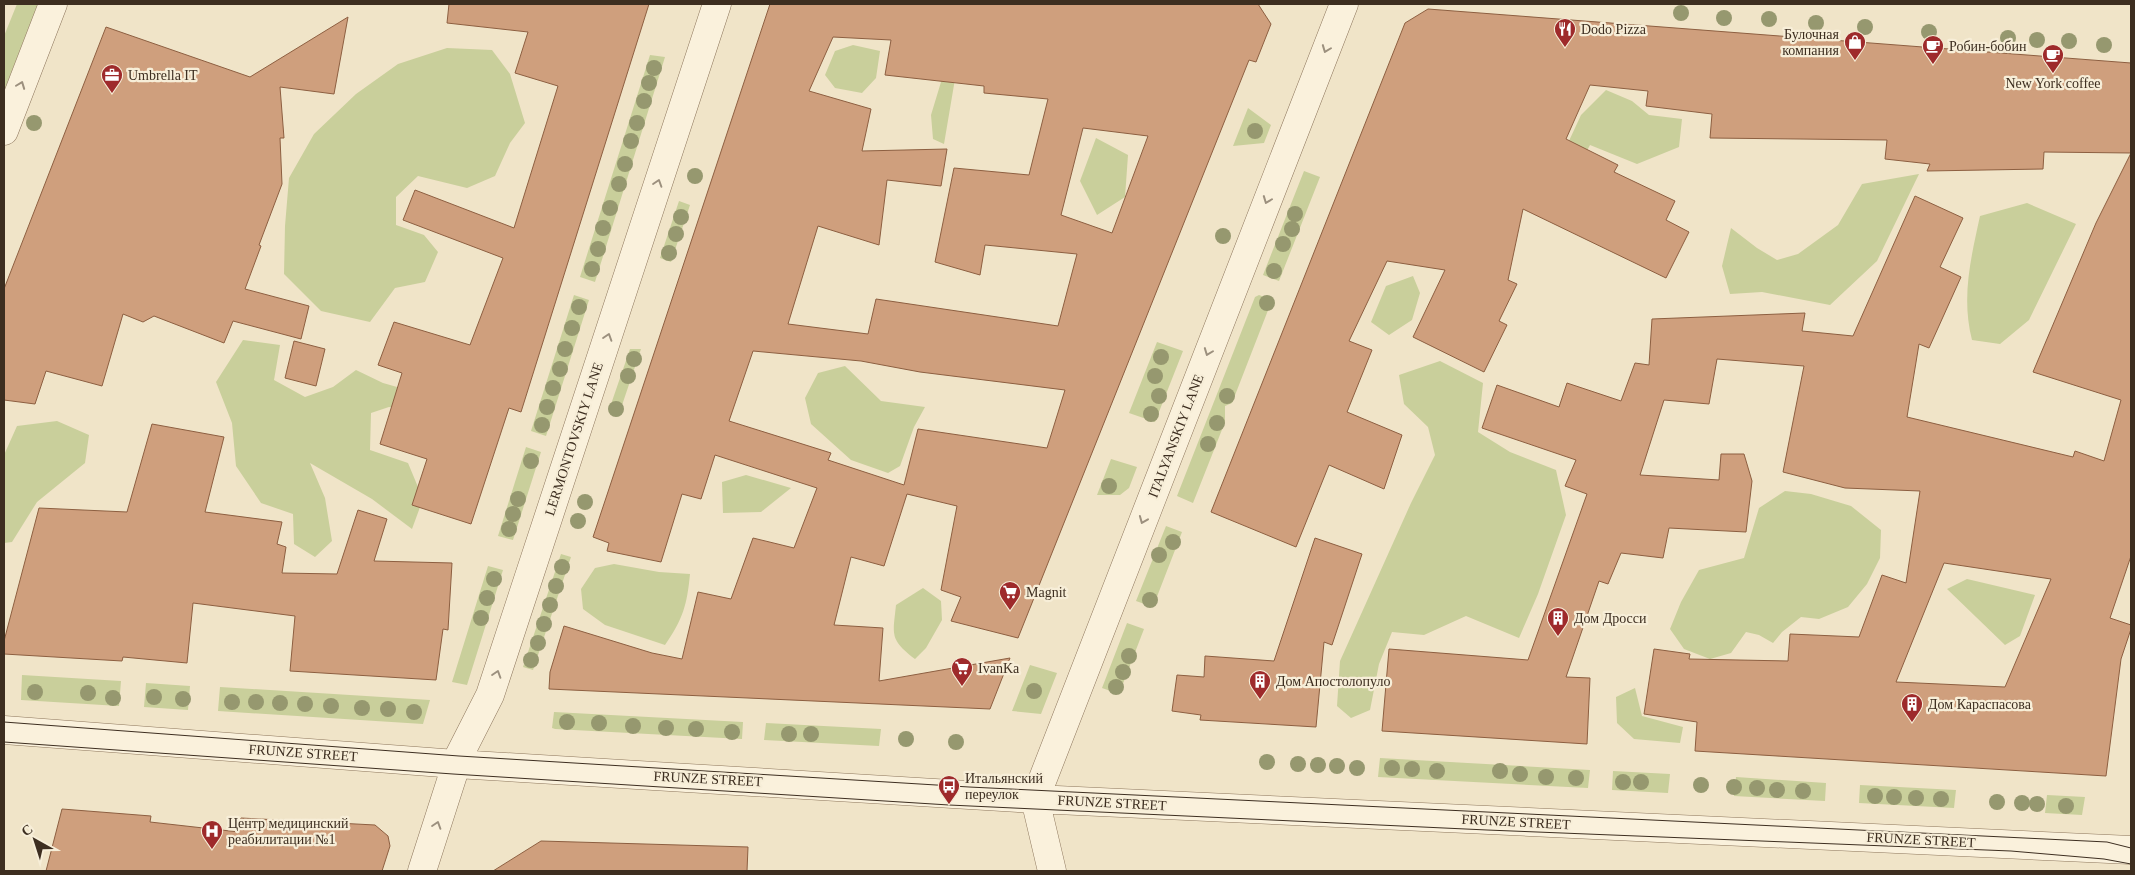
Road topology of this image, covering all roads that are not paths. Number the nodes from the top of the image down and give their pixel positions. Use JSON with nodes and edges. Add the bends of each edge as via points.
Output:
{"nodes":[{"id":1,"x":53,"y":4,"type":"edge"},
{"id":2,"x":718,"y":4,"type":"edge"},
{"id":3,"x":1344,"y":4,"type":"edge"},
{"id":4,"x":4,"y":131,"type":"edge"},
{"id":5,"x":4,"y":730,"type":"edge"},
{"id":6,"x":456,"y":764,"type":"junction"},
{"id":7,"x":1035,"y":800,"type":"junction"},
{"id":8,"x":2131,"y":850,"type":"edge"},
{"id":9,"x":422,"y":871,"type":"edge"},
{"id":10,"x":1052,"y":871,"type":"edge"}],
"edges":[{"from":4,"to":1,"type":"street","one_way":true},
{"from":6,"to":2,"type":"street","name":"LERMONTOVSKIY LANE","one_way":true,"via":[[490,694]]},
{"from":3,"to":7,"type":"street","name":"ITALYANSKIY LANE","one_way":true},
{"from":5,"to":6,"type":"street","name":"FRUNZE STREET"},
{"from":6,"to":7,"type":"street","name":"FRUNZE STREET"},
{"from":9,"to":6,"type":"street","name":"LERMONTOVSKIY LANE","one_way":true},
{"from":7,"to":8,"type":"street","name":"FRUNZE STREET"},
{"from":7,"to":10,"type":"street"}]}
